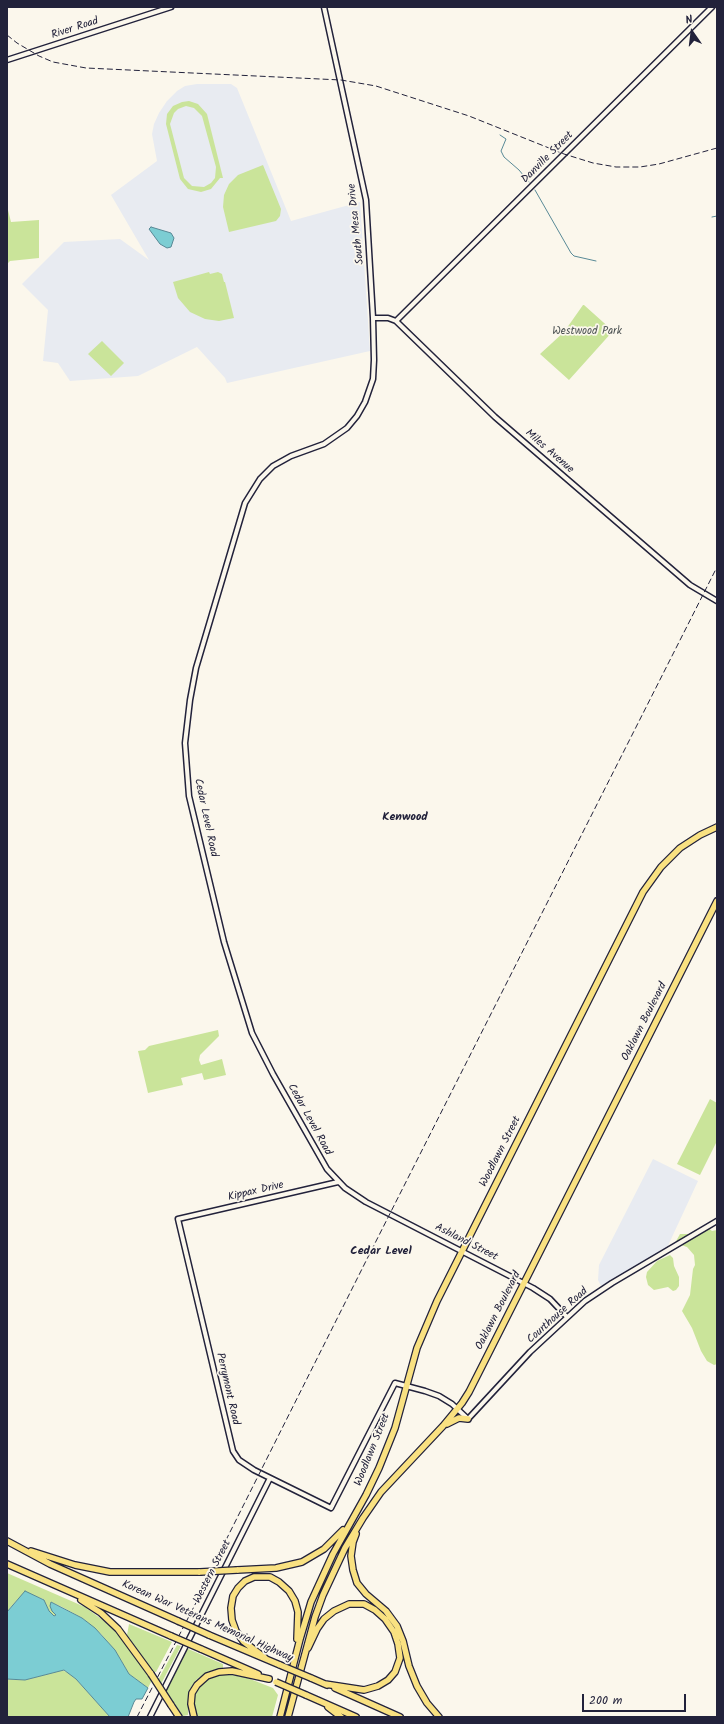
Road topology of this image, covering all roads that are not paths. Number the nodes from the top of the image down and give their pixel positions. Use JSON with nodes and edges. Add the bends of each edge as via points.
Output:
{"nodes":[{"id":1,"x":171,"y":7,"type":"edge"},
{"id":2,"x":324,"y":7,"type":"edge"},
{"id":3,"x":712,"y":7,"type":"edge"},
{"id":4,"x":7,"y":60,"type":"edge"},
{"id":5,"x":373,"y":318,"type":"junction"},
{"id":6,"x":396,"y":321,"type":"junction"},
{"id":7,"x":357,"y":416,"type":"joint"},
{"id":8,"x":717,"y":601,"type":"edge"},
{"id":9,"x":717,"y":827,"type":"edge"},
{"id":10,"x":717,"y":901,"type":"edge"},
{"id":11,"x":338,"y":1182,"type":"junction"},
{"id":12,"x":352,"y":1194,"type":"joint"},
{"id":13,"x":178,"y":1219,"type":"joint"},
{"id":14,"x":717,"y":1221,"type":"edge"},
{"id":15,"x":462,"y":1252,"type":"junction"},
{"id":16,"x":524,"y":1283,"type":"junction"},
{"id":17,"x":567,"y":1317,"type":"junction"},
{"id":18,"x":406,"y":1386,"type":"junction"},
{"id":19,"x":458,"y":1409,"type":"junction"},
{"id":20,"x":468,"y":1419,"type":"junction"},
{"id":21,"x":444,"y":1426,"type":"junction"},
{"id":22,"x":270,"y":1478,"type":"junction"},
{"id":23,"x":363,"y":1518,"type":"junction"},
{"id":24,"x":352,"y":1520,"type":"junction"},
{"id":25,"x":7,"y":1541,"type":"edge"},
{"id":26,"x":16,"y":1546,"type":"junction"},
{"id":27,"x":7,"y":1564,"type":"edge"},
{"id":28,"x":56,"y":1586,"type":"junction"},
{"id":29,"x":265,"y":1658,"type":"junction"},
{"id":30,"x":294,"y":1658,"type":"junction"},
{"id":31,"x":302,"y":1661,"type":"junction"},
{"id":32,"x":269,"y":1679,"type":"junction"},
{"id":33,"x":325,"y":1684,"type":"junction"},
{"id":34,"x":320,"y":1701,"type":"junction"},
{"id":35,"x":283,"y":1704,"type":"junction"},
{"id":36,"x":150,"y":1717,"type":"edge"},
{"id":37,"x":179,"y":1717,"type":"edge"},
{"id":38,"x":194,"y":1717,"type":"edge"},
{"id":39,"x":276,"y":1717,"type":"edge"},
{"id":40,"x":280,"y":1717,"type":"edge"},
{"id":41,"x":289,"y":1717,"type":"edge"},
{"id":42,"x":341,"y":1717,"type":"edge"},
{"id":43,"x":356,"y":1717,"type":"edge"},
{"id":44,"x":400,"y":1717,"type":"edge"},
{"id":45,"x":439,"y":1717,"type":"edge"}],
"edges":[{"from":1,"to":4,"type":"street","name":"River Road"},
{"from":2,"to":5,"type":"street","name":"South Mesa Drive","via":[[365,195]]},
{"from":3,"to":6,"type":"street","name":"Danville Street"},
{"from":5,"to":6,"type":"street"},
{"from":5,"to":7,"type":"street","name":"South Mesa Drive","via":[[373,379],[368,398]]},
{"from":6,"to":8,"type":"street","name":"Miles Avenue","via":[[495,417],[690,585]]},
{"from":7,"to":11,"type":"street","name":"Cedar Level Road","via":[[333,439],[285,458],[268,470],[253,487],[245,502],[194,675],[187,719],[186,766],[190,803],[219,922],[252,1033],[313,1147]]},
{"from":9,"to":15,"type":"highway","name":"Woodlawn Street","via":[[680,848],[661,867],[643,892]]},
{"from":10,"to":16,"type":"highway","name":"Oaklawn Boulevard"},
{"from":11,"to":12,"type":"street","name":"Cedar Level Road"},
{"from":11,"to":13,"type":"street","name":"Kippax Drive"},
{"from":12,"to":15,"type":"street","name":"Ashland Street"},
{"from":13,"to":22,"type":"street","name":"Perrymont Road","via":[[233,1452],[241,1462]]},
{"from":14,"to":17,"type":"street","name":"Courthouse Road","via":[[595,1294]]},
{"from":15,"to":16,"type":"street","name":"Ashland Street"},
{"from":15,"to":18,"type":"highway","name":"Woodlawn Street","via":[[426,1323]]},
{"from":16,"to":17,"type":"street","name":"Ashland Street","via":[[546,1296]]},
{"from":16,"to":19,"type":"highway","name":"Oaklawn Boulevard","via":[[476,1380]]},
{"from":17,"to":20,"type":"street","name":"Courthouse Road"},
{"from":18,"to":19,"type":"street","via":[[435,1395]]},
{"from":18,"to":22,"type":"street","name":"Perrymont Road","via":[[395,1383],[332,1508]]},
{"from":18,"to":24,"type":"highway","name":"Woodlawn Street","via":[[384,1457]]},
{"from":19,"to":20,"type":"street"},
{"from":19,"to":21,"type":"highway","name":"Oaklawn Boulevard"},
{"from":20,"to":21,"type":"highway","via":[[458,1418]]},
{"from":21,"to":23,"type":"highway","name":"Oaklawn Boulevard","via":[[389,1482]]},
{"from":22,"to":36,"type":"street","name":"Western Street"},
{"from":23,"to":31,"type":"highway","name":"Oaklawn Boulevard","via":[[345,1548],[323,1595]]},
{"from":23,"to":45,"type":"highway","via":[[352,1549],[355,1576],[366,1594],[386,1611],[397,1626],[413,1677],[427,1703]]},
{"from":24,"to":26,"type":"highway","bridge":true,"via":[[324,1550],[302,1562],[276,1568],[200,1572],[110,1572],[74,1565]]},
{"from":24,"to":30,"type":"highway","via":[[318,1586]]},
{"from":25,"to":26,"type":"highway","name":"Korean War Veterans Memorial Highway"},
{"from":26,"to":29,"type":"highway","name":"Korean War Veterans Memorial Highway","bridge":true,"via":[[68,1572]]},
{"from":27,"to":28,"type":"highway"},
{"from":28,"to":32,"type":"highway","bridge":true},
{"from":28,"to":37,"type":"highway","bridge":true,"via":[[93,1608],[128,1641]]},
{"from":29,"to":30,"type":"highway","via":[[239,1636],[231,1613],[233,1596],[238,1588],[249,1579],[260,1576],[280,1582],[295,1600],[299,1619]]},
{"from":29,"to":33,"type":"highway","name":"Korean War Veterans Memorial Highway","bridge":true},
{"from":30,"to":35,"type":"highway"},
{"from":31,"to":33,"type":"highway","via":[[320,1624],[339,1607],[359,1603],[380,1614],[390,1625],[398,1644],[399,1664],[393,1676],[378,1686],[364,1690]]},
{"from":31,"to":41,"type":"highway","name":"Oaklawn Boulevard"},
{"from":32,"to":34,"type":"highway","bridge":true},
{"from":32,"to":38,"type":"highway","via":[[232,1671],[207,1676],[192,1694]]},
{"from":33,"to":44,"type":"highway","name":"Korean War Veterans Memorial Highway"},
{"from":34,"to":42,"type":"highway"},
{"from":34,"to":43,"type":"highway"},
{"from":35,"to":39,"type":"highway"},
{"from":35,"to":40,"type":"highway"}]}
